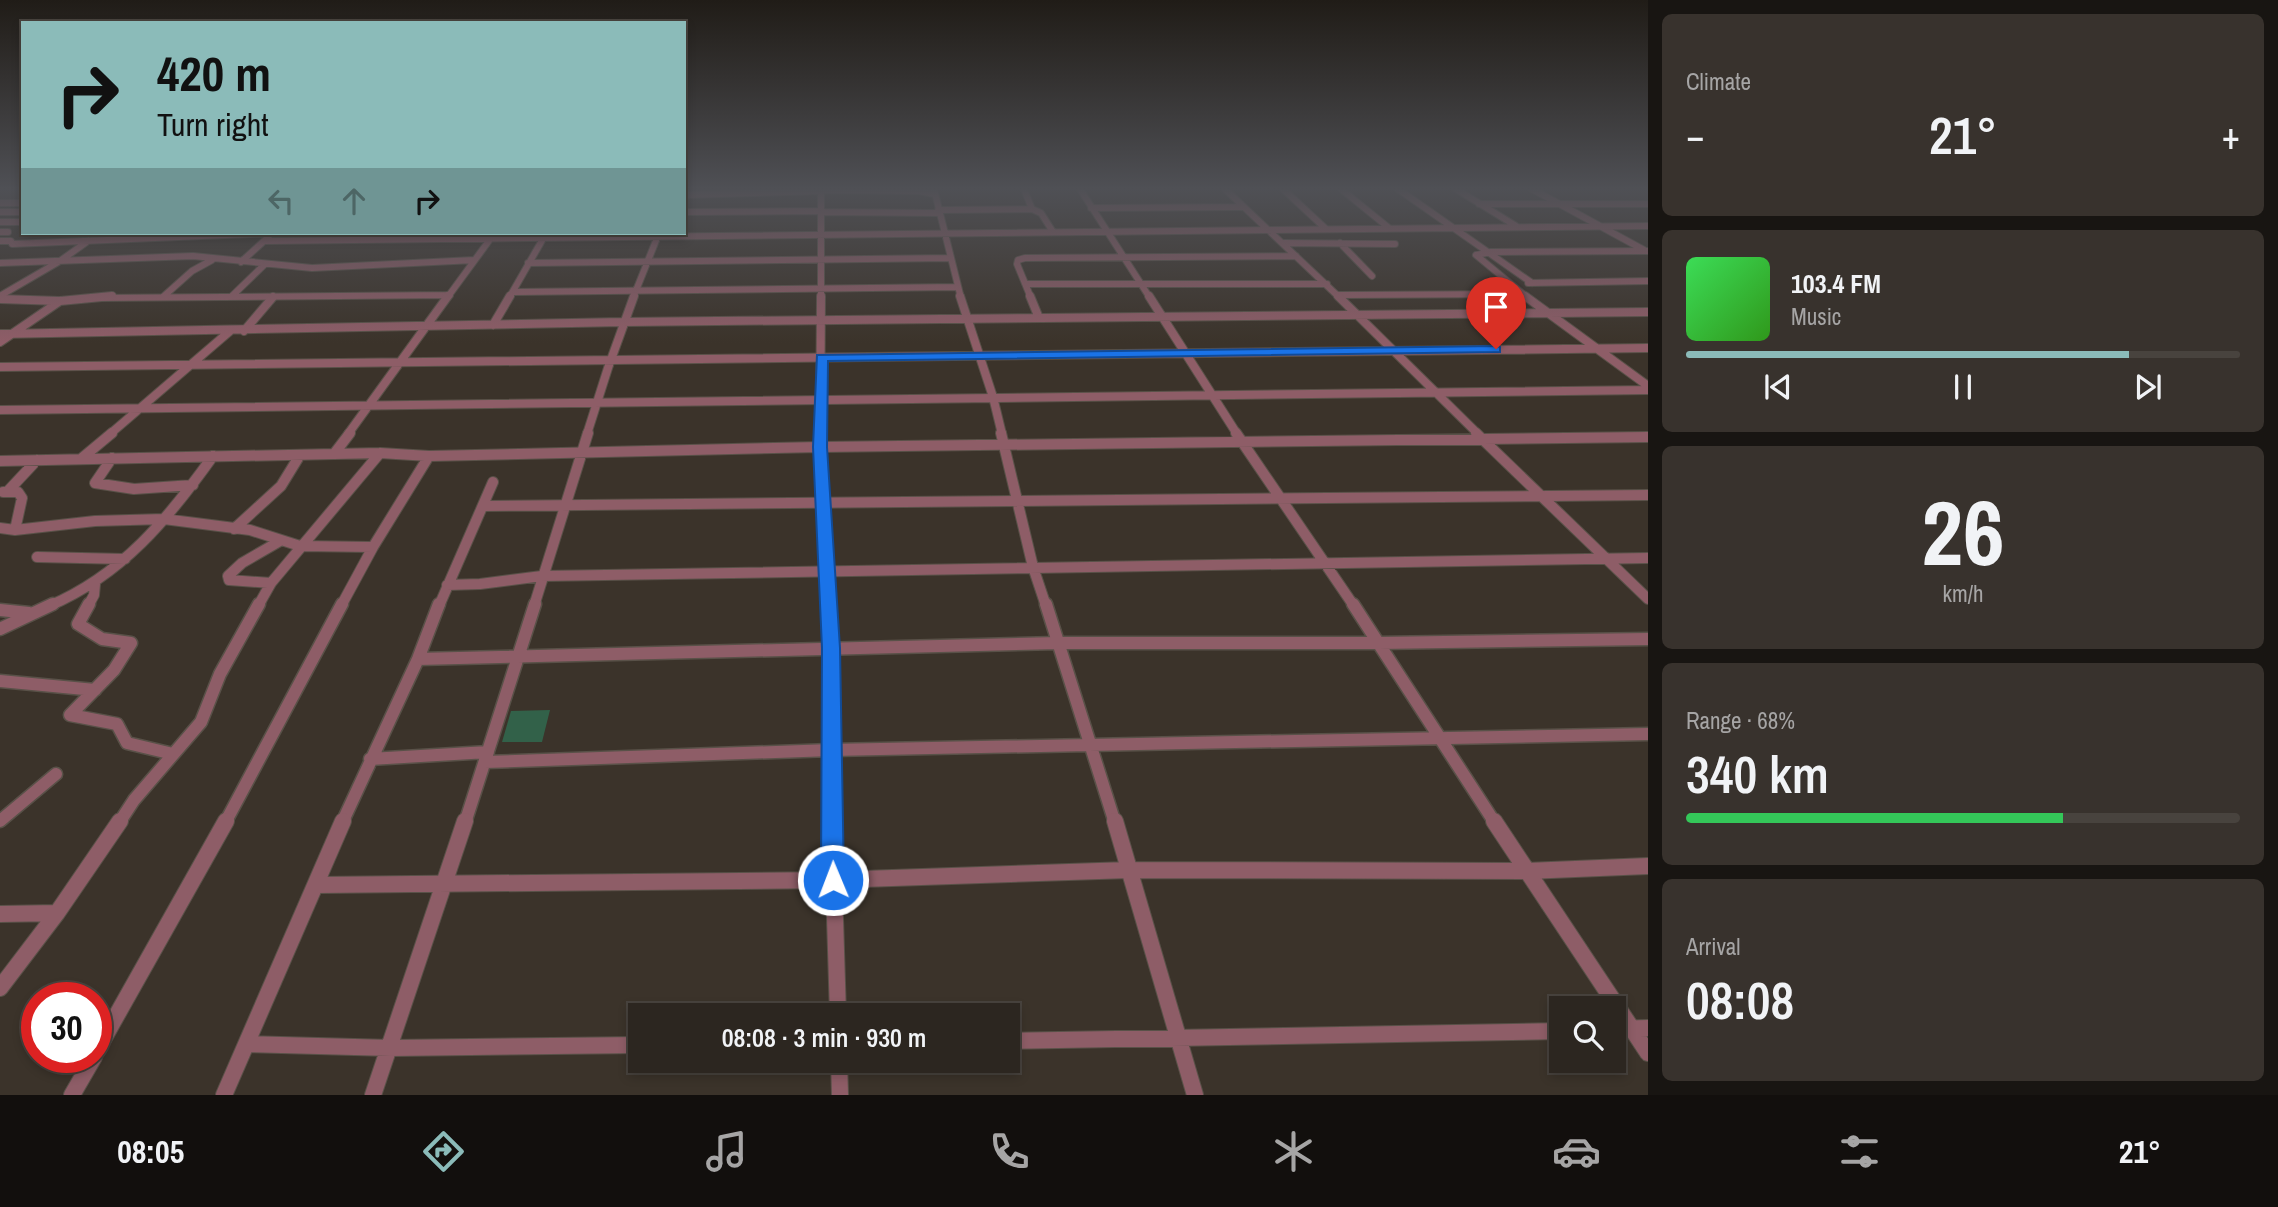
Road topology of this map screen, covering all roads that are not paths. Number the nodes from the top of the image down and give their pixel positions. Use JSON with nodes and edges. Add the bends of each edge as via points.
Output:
{"nodes":[{"id":1,"x":88,"y":240,"type":"edge"},
{"id":2,"x":90,"y":240,"type":"edge"},
{"id":3,"x":332,"y":240,"type":"edge"},
{"id":4,"x":489,"y":240,"type":"edge"},
{"id":5,"x":542,"y":240,"type":"edge"},
{"id":6,"x":656,"y":240,"type":"edge"},
{"id":7,"x":819,"y":240,"type":"edge"},
{"id":8,"x":946,"y":240,"type":"edge"},
{"id":9,"x":1113,"y":240,"type":"edge"},
{"id":10,"x":1281,"y":240,"type":"edge"},
{"id":11,"x":1471,"y":240,"type":"edge"},
{"id":12,"x":1625,"y":240,"type":"edge"},
{"id":13,"x":264,"y":241,"type":"joint"},
{"id":14,"x":0,"y":242,"type":"edge"},
{"id":15,"x":1284,"y":243,"type":"junction"},
{"id":16,"x":1340,"y":243,"type":"junction"},
{"id":17,"x":1395,"y":244,"type":"dead end"},
{"id":18,"x":1647,"y":251,"type":"edge"},
{"id":19,"x":1490,"y":252,"type":"junction"},
{"id":20,"x":1296,"y":256,"type":"junction"},
{"id":21,"x":950,"y":258,"type":"junction"},
{"id":22,"x":1125,"y":258,"type":"junction"},
{"id":23,"x":212,"y":260,"type":"junction"},
{"id":24,"x":474,"y":260,"type":"junction"},
{"id":25,"x":820,"y":260,"type":"junction"},
{"id":26,"x":60,"y":261,"type":"junction"},
{"id":27,"x":241,"y":262,"type":"junction"},
{"id":28,"x":646,"y":262,"type":"junction"},
{"id":29,"x":528,"y":263,"type":"junction"},
{"id":30,"x":0,"y":264,"type":"edge"},
{"id":31,"x":264,"y":265,"type":"junction"},
{"id":32,"x":1372,"y":276,"type":"dead end"},
{"id":33,"x":1648,"y":281,"type":"edge"},
{"id":34,"x":1532,"y":283,"type":"junction"},
{"id":35,"x":1027,"y":284,"type":"junction"},
{"id":36,"x":1327,"y":284,"type":"junction"},
{"id":37,"x":1508,"y":284,"type":"junction"},
{"id":38,"x":1141,"y":285,"type":"junction"},
{"id":39,"x":958,"y":287,"type":"junction"},
{"id":40,"x":820,"y":289,"type":"junction"},
{"id":41,"x":636,"y":290,"type":"junction"},
{"id":42,"x":514,"y":292,"type":"junction"},
{"id":43,"x":1523,"y":294,"type":"junction"},
{"id":44,"x":450,"y":295,"type":"junction"},
{"id":45,"x":1338,"y":295,"type":"junction"},
{"id":46,"x":164,"y":296,"type":"junction"},
{"id":47,"x":232,"y":296,"type":"junction"},
{"id":48,"x":0,"y":297,"type":"edge"},
{"id":49,"x":273,"y":297,"type":"junction"},
{"id":50,"x":60,"y":301,"type":"junction"},
{"id":51,"x":1549,"y":312,"type":"junction"},
{"id":52,"x":1648,"y":312,"type":"edge"},
{"id":53,"x":1356,"y":316,"type":"junction"},
{"id":54,"x":1039,"y":318,"type":"junction"},
{"id":55,"x":1161,"y":318,"type":"junction"},
{"id":56,"x":966,"y":320,"type":"junction"},
{"id":57,"x":822,"y":321,"type":"junction"},
{"id":58,"x":622,"y":322,"type":"junction"},
{"id":59,"x":429,"y":325,"type":"junction"},
{"id":60,"x":493,"y":325,"type":"junction"},
{"id":61,"x":230,"y":331,"type":"junction"},
{"id":62,"x":244,"y":331,"type":"junction"},
{"id":63,"x":0,"y":334,"type":"edge"},
{"id":64,"x":11,"y":334,"type":"junction"},
{"id":65,"x":0,"y":342,"type":"edge"},
{"id":66,"x":1648,"y":348,"type":"edge"},
{"id":67,"x":1599,"y":349,"type":"junction"},
{"id":68,"x":1393,"y":350,"type":"junction"},
{"id":69,"x":1186,"y":354,"type":"junction"},
{"id":70,"x":978,"y":355,"type":"junction"},
{"id":71,"x":822,"y":358,"type":"junction"},
{"id":72,"x":609,"y":360,"type":"junction"},
{"id":73,"x":401,"y":364,"type":"junction"},
{"id":74,"x":188,"y":366,"type":"junction"},
{"id":75,"x":0,"y":367,"type":"edge"},
{"id":76,"x":1648,"y":388,"type":"edge"},
{"id":77,"x":1437,"y":393,"type":"junction"},
{"id":78,"x":993,"y":397,"type":"junction"},
{"id":79,"x":1213,"y":397,"type":"junction"},
{"id":80,"x":821,"y":398,"type":"junction"},
{"id":81,"x":595,"y":402,"type":"junction"},
{"id":82,"x":368,"y":406,"type":"junction"},
{"id":83,"x":138,"y":408,"type":"junction"},
{"id":84,"x":0,"y":410,"type":"edge"},
{"id":85,"x":1648,"y":437,"type":"edge"},
{"id":86,"x":1484,"y":439,"type":"junction"},
{"id":87,"x":1243,"y":443,"type":"junction"},
{"id":88,"x":1005,"y":446,"type":"junction"},
{"id":89,"x":820,"y":447,"type":"junction"},
{"id":90,"x":583,"y":451,"type":"junction"},
{"id":91,"x":380,"y":453,"type":"junction"},
{"id":92,"x":334,"y":454,"type":"junction"},
{"id":93,"x":300,"y":455,"type":"junction"},
{"id":94,"x":213,"y":456,"type":"junction"},
{"id":95,"x":429,"y":456,"type":"junction"},
{"id":96,"x":82,"y":458,"type":"junction"},
{"id":97,"x":112,"y":458,"type":"junction"},
{"id":98,"x":37,"y":460,"type":"junction"},
{"id":99,"x":0,"y":461,"type":"edge"},
{"id":100,"x":493,"y":482,"type":"dead end"},
{"id":101,"x":193,"y":485,"type":"junction"},
{"id":102,"x":3,"y":492,"type":"edge"},
{"id":103,"x":1648,"y":495,"type":"edge"},
{"id":104,"x":1542,"y":496,"type":"junction"},
{"id":105,"x":1281,"y":499,"type":"junction"},
{"id":106,"x":1017,"y":501,"type":"junction"},
{"id":107,"x":823,"y":504,"type":"junction"},
{"id":108,"x":565,"y":505,"type":"junction"},
{"id":109,"x":483,"y":506,"type":"junction"},
{"id":110,"x":164,"y":519,"type":"junction"},
{"id":111,"x":0,"y":528,"type":"edge"},
{"id":112,"x":234,"y":529,"type":"junction"},
{"id":113,"x":15,"y":530,"type":"junction"},
{"id":114,"x":280,"y":541,"type":"junction"},
{"id":115,"x":300,"y":546,"type":"junction"},
{"id":116,"x":373,"y":547,"type":"junction"},
{"id":117,"x":37,"y":557,"type":"dead end"},
{"id":118,"x":1648,"y":558,"type":"edge"},
{"id":119,"x":125,"y":559,"type":"junction"},
{"id":120,"x":1606,"y":559,"type":"junction"},
{"id":121,"x":1325,"y":565,"type":"junction"},
{"id":122,"x":1033,"y":567,"type":"junction"},
{"id":123,"x":825,"y":572,"type":"junction"},
{"id":124,"x":542,"y":576,"type":"junction"},
{"id":125,"x":271,"y":583,"type":"junction"},
{"id":126,"x":95,"y":584,"type":"junction"},
{"id":127,"x":447,"y":585,"type":"junction"},
{"id":128,"x":1648,"y":599,"type":"edge"},
{"id":129,"x":0,"y":610,"type":"edge"},
{"id":130,"x":29,"y":613,"type":"junction"},
{"id":131,"x":0,"y":629,"type":"edge"},
{"id":132,"x":1648,"y":639,"type":"edge"},
{"id":133,"x":1058,"y":643,"type":"junction"},
{"id":134,"x":1379,"y":643,"type":"junction"},
{"id":135,"x":831,"y":648,"type":"junction"},
{"id":136,"x":518,"y":655,"type":"junction"},
{"id":137,"x":418,"y":659,"type":"junction"},
{"id":138,"x":0,"y":681,"type":"edge"},
{"id":139,"x":95,"y":690,"type":"junction"},
{"id":140,"x":1648,"y":734,"type":"edge"},
{"id":141,"x":1440,"y":740,"type":"junction"},
{"id":142,"x":1093,"y":746,"type":"junction"},
{"id":143,"x":831,"y":750,"type":"junction"},
{"id":144,"x":173,"y":754,"type":"junction"},
{"id":145,"x":487,"y":757,"type":"junction"},
{"id":146,"x":370,"y":759,"type":"junction"},
{"id":147,"x":56,"y":774,"type":"dead end"},
{"id":148,"x":0,"y":821,"type":"edge"},
{"id":149,"x":1648,"y":866,"type":"edge"},
{"id":150,"x":1129,"y":870,"type":"junction"},
{"id":151,"x":1527,"y":871,"type":"junction"},
{"id":152,"x":833,"y":880,"type":"junction"},
{"id":153,"x":446,"y":882,"type":"junction"},
{"id":154,"x":316,"y":885,"type":"junction"},
{"id":155,"x":57,"y":913,"type":"junction"},
{"id":156,"x":0,"y":914,"type":"edge"},
{"id":157,"x":0,"y":988,"type":"edge"},
{"id":158,"x":838,"y":1003,"type":"edge"},
{"id":159,"x":112,"y":1024,"type":"edge"},
{"id":160,"x":1640,"y":1029,"type":"edge"},
{"id":161,"x":1549,"y":1031,"type":"edge"},
{"id":162,"x":1178,"y":1040,"type":"junction"},
{"id":163,"x":1020,"y":1041,"type":"edge"},
{"id":164,"x":247,"y":1044,"type":"junction"},
{"id":165,"x":628,"y":1045,"type":"edge"},
{"id":166,"x":391,"y":1048,"type":"junction"},
{"id":167,"x":1648,"y":1053,"type":"edge"},
{"id":168,"x":85,"y":1073,"type":"edge"},
{"id":169,"x":839,"y":1073,"type":"edge"},
{"id":170,"x":72,"y":1095,"type":"edge"},
{"id":171,"x":224,"y":1095,"type":"edge"},
{"id":172,"x":373,"y":1095,"type":"edge"},
{"id":173,"x":840,"y":1095,"type":"edge"},
{"id":174,"x":1195,"y":1095,"type":"edge"}],
"edges":[{"from":1,"to":14,"type":"street"},
{"from":2,"to":26,"type":"street"},
{"from":3,"to":13,"type":"street"},
{"from":4,"to":24,"type":"street"},
{"from":5,"to":29,"type":"street"},
{"from":6,"to":28,"type":"street"},
{"from":7,"to":25,"type":"street"},
{"from":8,"to":21,"type":"street"},
{"from":9,"to":22,"type":"street"},
{"from":10,"to":15,"type":"street"},
{"from":11,"to":19,"type":"street"},
{"from":12,"to":18,"type":"street"},
{"from":13,"to":27,"type":"street"},
{"from":15,"to":16,"type":"street"},
{"from":15,"to":20,"type":"street"},
{"from":16,"to":17,"type":"street"},
{"from":16,"to":32,"type":"street"},
{"from":18,"to":19,"type":"street"},
{"from":19,"to":34,"type":"street"},
{"from":19,"to":37,"type":"street","via":[[1476,254]]},
{"from":20,"to":22,"type":"street"},
{"from":20,"to":36,"type":"street"},
{"from":21,"to":25,"type":"street"},
{"from":21,"to":39,"type":"street"},
{"from":22,"to":35,"type":"street","via":[[1024,258],[1017,264]]},
{"from":22,"to":38,"type":"street"},
{"from":23,"to":26,"type":"street","via":[[193,256]]},
{"from":23,"to":27,"type":"street"},
{"from":23,"to":46,"type":"street"},
{"from":24,"to":31,"type":"street","via":[[312,268]]},
{"from":24,"to":44,"type":"street"},
{"from":25,"to":28,"type":"street"},
{"from":25,"to":40,"type":"street"},
{"from":26,"to":30,"type":"street"},
{"from":26,"to":48,"type":"street"},
{"from":27,"to":31,"type":"street"},
{"from":28,"to":29,"type":"street"},
{"from":28,"to":41,"type":"street"},
{"from":29,"to":42,"type":"street"},
{"from":31,"to":47,"type":"street"},
{"from":33,"to":34,"type":"street"},
{"from":34,"to":37,"type":"street"},
{"from":35,"to":38,"type":"street"},
{"from":35,"to":54,"type":"street"},
{"from":36,"to":38,"type":"street"},
{"from":36,"to":45,"type":"street"},
{"from":37,"to":43,"type":"street"},
{"from":38,"to":55,"type":"street"},
{"from":39,"to":40,"type":"street"},
{"from":39,"to":56,"type":"street"},
{"from":40,"to":41,"type":"street"},
{"from":40,"to":57,"type":"street"},
{"from":41,"to":42,"type":"street"},
{"from":41,"to":58,"type":"street"},
{"from":42,"to":60,"type":"street"},
{"from":43,"to":45,"type":"street"},
{"from":43,"to":51,"type":"street"},
{"from":44,"to":49,"type":"street"},
{"from":44,"to":59,"type":"street"},
{"from":45,"to":53,"type":"street"},
{"from":46,"to":47,"type":"street"},
{"from":46,"to":50,"type":"street"},
{"from":47,"to":49,"type":"street"},
{"from":48,"to":50,"type":"street"},
{"from":49,"to":62,"type":"street"},
{"from":50,"to":64,"type":"street"},
{"from":51,"to":52,"type":"street"},
{"from":51,"to":53,"type":"street"},
{"from":51,"to":67,"type":"street"},
{"from":53,"to":55,"type":"street"},
{"from":53,"to":68,"type":"street"},
{"from":54,"to":55,"type":"street"},
{"from":54,"to":56,"type":"street"},
{"from":55,"to":69,"type":"street"},
{"from":56,"to":57,"type":"street"},
{"from":56,"to":70,"type":"street"},
{"from":57,"to":58,"type":"street"},
{"from":57,"to":71,"type":"street"},
{"from":58,"to":60,"type":"street"},
{"from":58,"to":72,"type":"street"},
{"from":59,"to":60,"type":"street"},
{"from":59,"to":62,"type":"street"},
{"from":59,"to":73,"type":"street"},
{"from":61,"to":62,"type":"street"},
{"from":61,"to":64,"type":"street"},
{"from":61,"to":74,"type":"street"},
{"from":63,"to":64,"type":"street"},
{"from":64,"to":65,"type":"street"},
{"from":66,"to":67,"type":"street"},
{"from":67,"to":68,"type":"street"},
{"from":67,"to":76,"type":"street"},
{"from":68,"to":69,"type":"street"},
{"from":68,"to":77,"type":"street"},
{"from":69,"to":70,"type":"street"},
{"from":69,"to":79,"type":"street"},
{"from":70,"to":71,"type":"street"},
{"from":70,"to":78,"type":"street"},
{"from":71,"to":72,"type":"street"},
{"from":71,"to":80,"type":"street"},
{"from":72,"to":73,"type":"street"},
{"from":72,"to":81,"type":"street"},
{"from":73,"to":74,"type":"street"},
{"from":73,"to":82,"type":"street"},
{"from":74,"to":75,"type":"street"},
{"from":74,"to":83,"type":"street"},
{"from":76,"to":77,"type":"street"},
{"from":77,"to":79,"type":"street"},
{"from":77,"to":86,"type":"street"},
{"from":78,"to":79,"type":"street"},
{"from":78,"to":80,"type":"street"},
{"from":78,"to":88,"type":"street"},
{"from":79,"to":87,"type":"street"},
{"from":80,"to":81,"type":"street"},
{"from":80,"to":89,"type":"street"},
{"from":81,"to":82,"type":"street"},
{"from":81,"to":90,"type":"street"},
{"from":82,"to":83,"type":"street"},
{"from":82,"to":92,"type":"street"},
{"from":83,"to":84,"type":"street"},
{"from":83,"to":96,"type":"street"},
{"from":85,"to":86,"type":"street"},
{"from":86,"to":87,"type":"street"},
{"from":86,"to":104,"type":"street"},
{"from":87,"to":88,"type":"street"},
{"from":87,"to":105,"type":"street"},
{"from":88,"to":89,"type":"street"},
{"from":88,"to":106,"type":"street"},
{"from":89,"to":90,"type":"street"},
{"from":89,"to":107,"type":"street"},
{"from":90,"to":95,"type":"street"},
{"from":90,"to":108,"type":"street"},
{"from":91,"to":92,"type":"street"},
{"from":91,"to":95,"type":"street"},
{"from":91,"to":115,"type":"street"},
{"from":92,"to":93,"type":"street"},
{"from":93,"to":94,"type":"street"},
{"from":93,"to":112,"type":"street","via":[[281,486]]},
{"from":94,"to":97,"type":"street"},
{"from":94,"to":101,"type":"street"},
{"from":95,"to":116,"type":"street"},
{"from":96,"to":97,"type":"street"},
{"from":96,"to":98,"type":"street"},
{"from":97,"to":101,"type":"street","via":[[94,483],[134,489]]},
{"from":98,"to":99,"type":"street"},
{"from":98,"to":102,"type":"street"},
{"from":100,"to":109,"type":"street"},
{"from":101,"to":110,"type":"street"},
{"from":102,"to":113,"type":"street","via":[[18,492],[22,498]]},
{"from":103,"to":104,"type":"street"},
{"from":104,"to":105,"type":"street"},
{"from":104,"to":120,"type":"street"},
{"from":105,"to":106,"type":"street"},
{"from":105,"to":121,"type":"street"},
{"from":106,"to":107,"type":"street"},
{"from":106,"to":122,"type":"street"},
{"from":107,"to":108,"type":"street"},
{"from":107,"to":123,"type":"street"},
{"from":108,"to":109,"type":"street"},
{"from":108,"to":124,"type":"street"},
{"from":109,"to":127,"type":"street"},
{"from":110,"to":112,"type":"street"},
{"from":110,"to":113,"type":"street"},
{"from":110,"to":119,"type":"street"},
{"from":111,"to":113,"type":"street"},
{"from":112,"to":114,"type":"street","via":[[272,535]]},
{"from":114,"to":115,"type":"street"},
{"from":114,"to":125,"type":"street","via":[[228,576],[229,580]]},
{"from":115,"to":116,"type":"street"},
{"from":115,"to":125,"type":"street"},
{"from":116,"to":159,"type":"street"},
{"from":117,"to":119,"type":"street"},
{"from":118,"to":120,"type":"street"},
{"from":119,"to":126,"type":"street"},
{"from":120,"to":121,"type":"street"},
{"from":120,"to":128,"type":"street"},
{"from":121,"to":122,"type":"street"},
{"from":121,"to":134,"type":"street"},
{"from":122,"to":123,"type":"street"},
{"from":122,"to":133,"type":"street"},
{"from":123,"to":124,"type":"street"},
{"from":123,"to":135,"type":"street"},
{"from":124,"to":127,"type":"street"},
{"from":124,"to":136,"type":"street"},
{"from":125,"to":144,"type":"street","via":[[220,674],[201,722]]},
{"from":126,"to":130,"type":"street"},
{"from":126,"to":139,"type":"street","via":[[78,624],[102,639],[131,643]]},
{"from":127,"to":137,"type":"street"},
{"from":129,"to":130,"type":"street"},
{"from":130,"to":131,"type":"street"},
{"from":132,"to":134,"type":"street"},
{"from":133,"to":134,"type":"street"},
{"from":133,"to":135,"type":"street"},
{"from":133,"to":142,"type":"street"},
{"from":134,"to":141,"type":"street"},
{"from":135,"to":136,"type":"street"},
{"from":135,"to":143,"type":"street"},
{"from":136,"to":137,"type":"street"},
{"from":136,"to":145,"type":"street"},
{"from":137,"to":146,"type":"street"},
{"from":138,"to":139,"type":"street"},
{"from":139,"to":144,"type":"street","via":[[70,715],[117,724],[127,743]]},
{"from":140,"to":141,"type":"street"},
{"from":141,"to":142,"type":"street"},
{"from":141,"to":151,"type":"street"},
{"from":142,"to":143,"type":"street"},
{"from":142,"to":150,"type":"street"},
{"from":143,"to":145,"type":"street"},
{"from":143,"to":152,"type":"street"},
{"from":144,"to":155,"type":"street","via":[[134,800]]},
{"from":145,"to":146,"type":"street"},
{"from":145,"to":153,"type":"street"},
{"from":146,"to":154,"type":"street"},
{"from":147,"to":148,"type":"street"},
{"from":149,"to":151,"type":"street"},
{"from":150,"to":151,"type":"street"},
{"from":150,"to":152,"type":"street"},
{"from":150,"to":162,"type":"street"},
{"from":151,"to":160,"type":"street"},
{"from":152,"to":153,"type":"street"},
{"from":152,"to":158,"type":"street"},
{"from":153,"to":154,"type":"street"},
{"from":153,"to":166,"type":"street"},
{"from":154,"to":164,"type":"street"},
{"from":155,"to":156,"type":"street"},
{"from":155,"to":157,"type":"street"},
{"from":160,"to":167,"type":"street"},
{"from":161,"to":162,"type":"street"},
{"from":162,"to":163,"type":"street"},
{"from":162,"to":174,"type":"street"},
{"from":164,"to":166,"type":"street"},
{"from":164,"to":171,"type":"street"},
{"from":165,"to":166,"type":"street"},
{"from":166,"to":172,"type":"street"},
{"from":168,"to":170,"type":"street"},
{"from":169,"to":173,"type":"street"}]}
